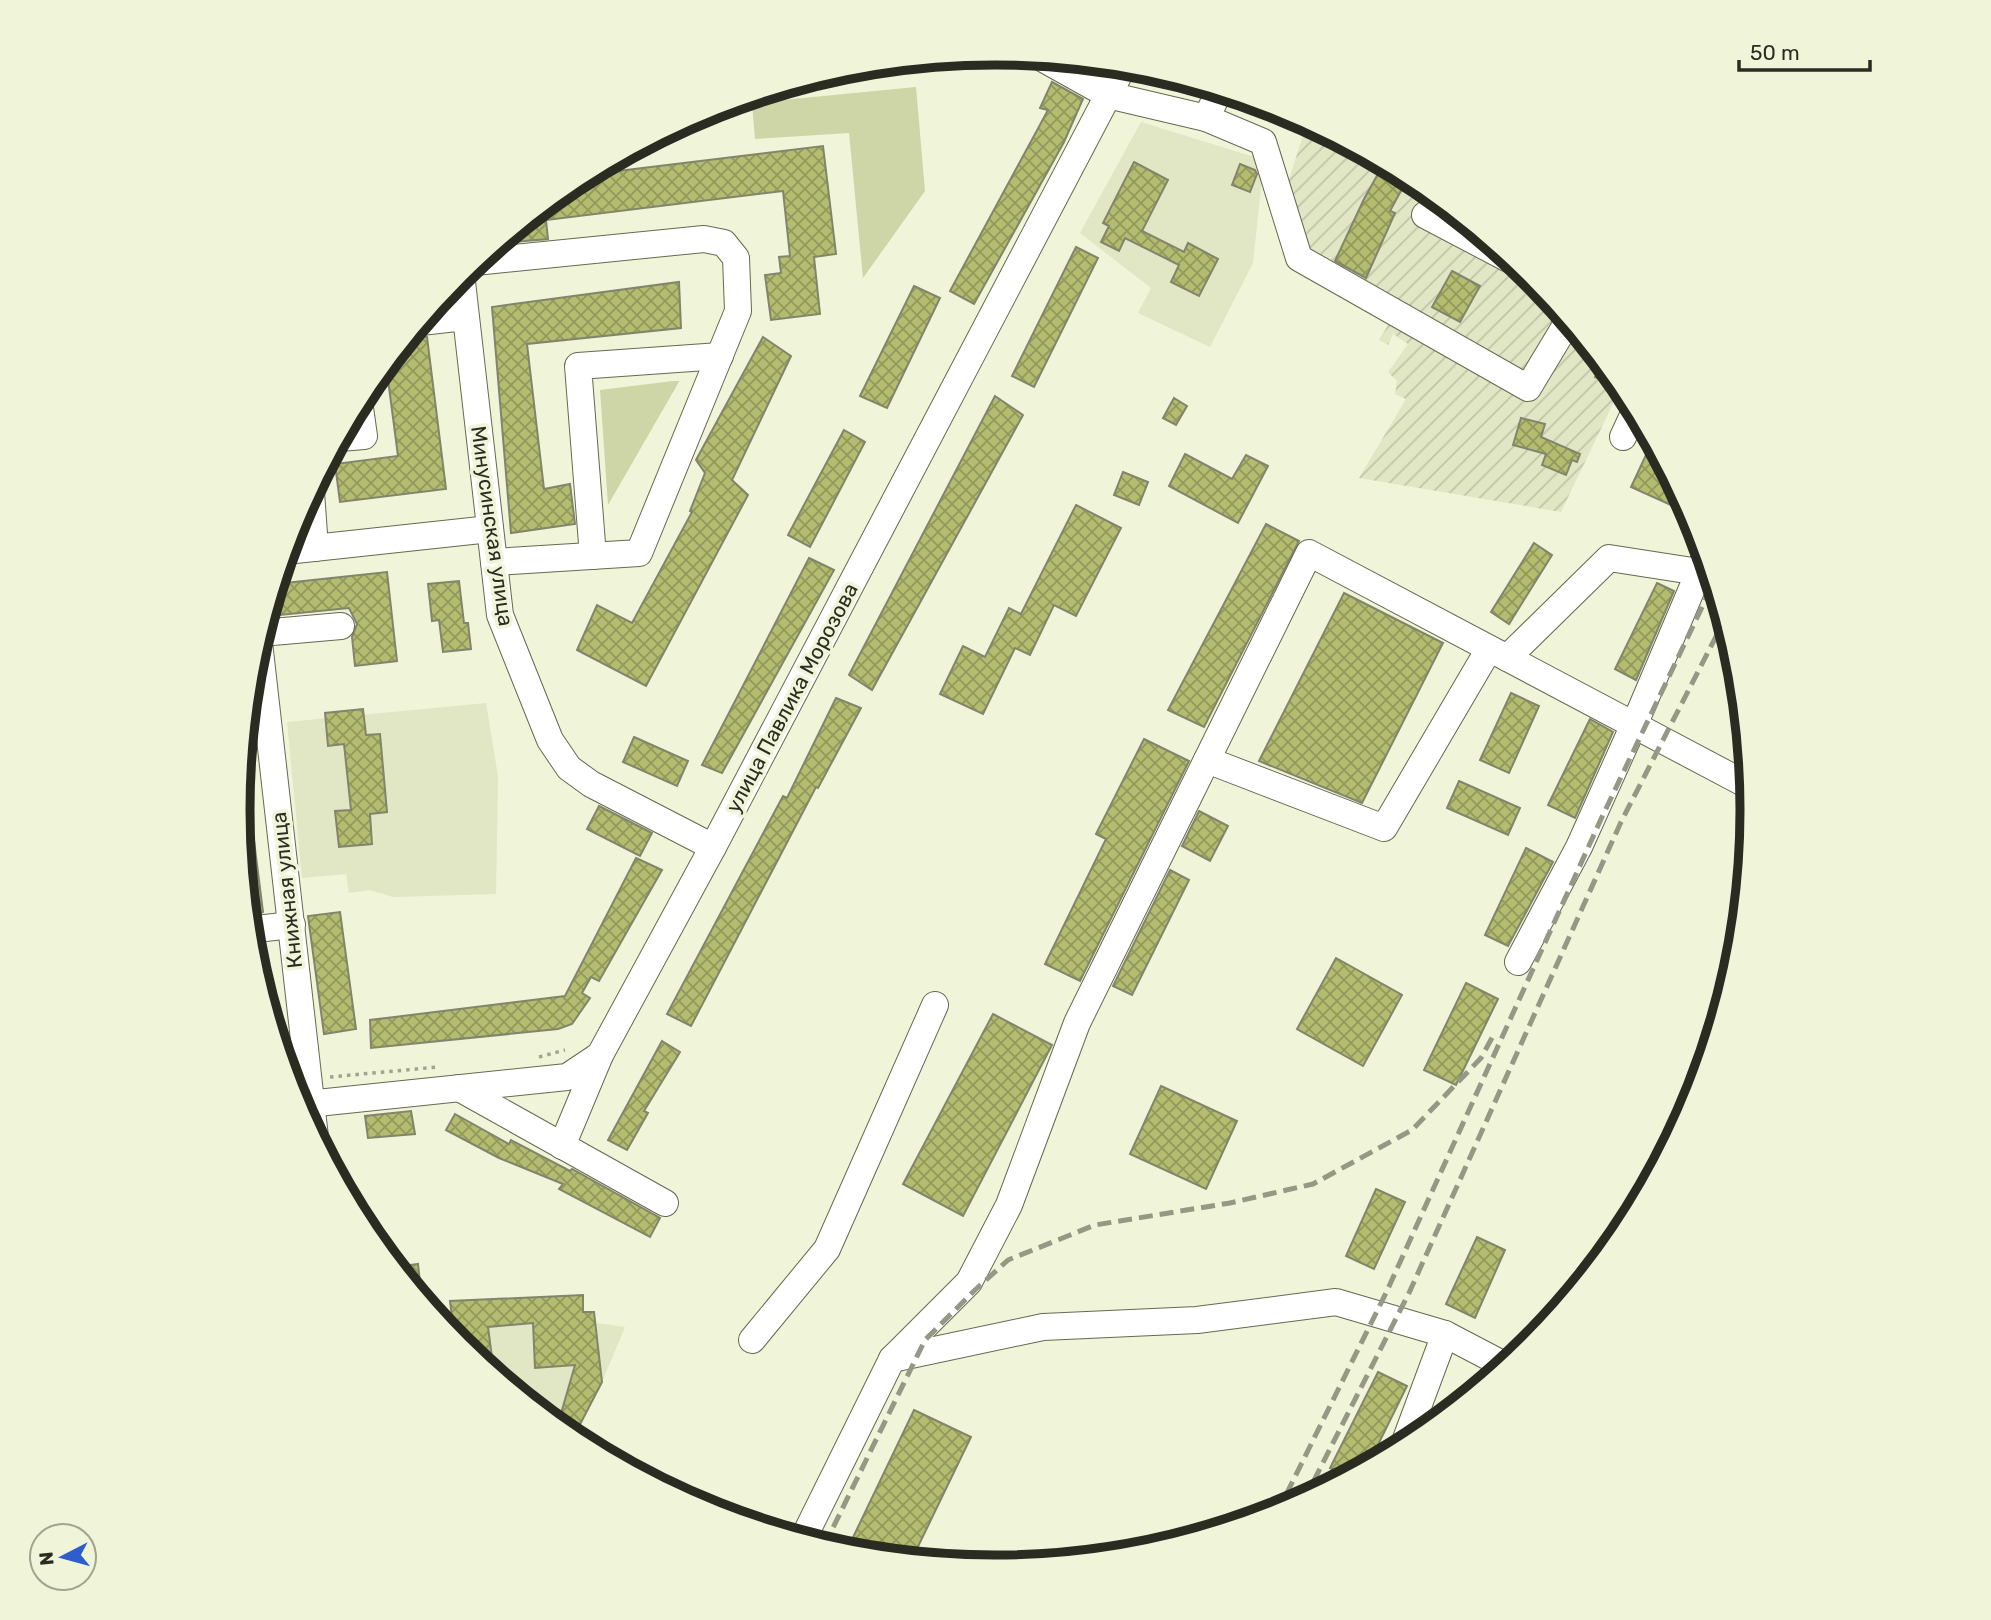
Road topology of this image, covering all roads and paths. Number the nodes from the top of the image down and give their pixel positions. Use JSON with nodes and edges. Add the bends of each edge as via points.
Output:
{"nodes":[{"id":1,"x":1059,"y":68,"type":"edge"},
{"id":2,"x":1119,"y":75,"type":"edge"},
{"id":3,"x":1108,"y":95,"type":"junction"},
{"id":4,"x":1216,"y":98,"type":"edge"},
{"id":5,"x":1206,"y":118,"type":"junction"},
{"id":6,"x":1425,"y":215,"type":"dead end"},
{"id":7,"x":1479,"y":243,"type":"edge"},
{"id":8,"x":493,"y":260,"type":"edge"},
{"id":9,"x":463,"y":289,"type":"edge"},
{"id":10,"x":466,"y":317,"type":"junction"},
{"id":11,"x":434,"y":321,"type":"edge"},
{"id":12,"x":1564,"y":328,"type":"edge"},
{"id":13,"x":720,"y":356,"type":"junction"},
{"id":14,"x":362,"y":419,"type":"edge"},
{"id":15,"x":1631,"y":421,"type":"edge"},
{"id":16,"x":350,"y":437,"type":"edge"},
{"id":17,"x":1623,"y":437,"type":"dead end"},
{"id":18,"x":312,"y":513,"type":"edge"},
{"id":19,"x":490,"y":529,"type":"junction"},
{"id":20,"x":315,"y":548,"type":"junction"},
{"id":21,"x":298,"y":550,"type":"edge"},
{"id":22,"x":593,"y":556,"type":"junction"},
{"id":23,"x":494,"y":562,"type":"junction"},
{"id":24,"x":1699,"y":564,"type":"edge"},
{"id":25,"x":1701,"y":569,"type":"edge"},
{"id":26,"x":341,"y":626,"type":"dead end"},
{"id":27,"x":273,"y":632,"type":"edge"},
{"id":28,"x":1498,"y":653,"type":"junction"},
{"id":29,"x":262,"y":685,"type":"edge"},
{"id":30,"x":1634,"y":725,"type":"junction"},
{"id":31,"x":1207,"y":760,"type":"junction"},
{"id":32,"x":1740,"y":781,"type":"edge"},
{"id":33,"x":713,"y":847,"type":"junction"},
{"id":34,"x":292,"y":925,"type":"junction"},
{"id":35,"x":265,"y":928,"type":"dead end"},
{"id":36,"x":1518,"y":962,"type":"dead end"},
{"id":37,"x":935,"y":1005,"type":"dead end"},
{"id":38,"x":600,"y":1055,"type":"junction"},
{"id":39,"x":303,"y":1083,"type":"edge"},
{"id":40,"x":459,"y":1088,"type":"junction"},
{"id":41,"x":311,"y":1103,"type":"edge"},
{"id":42,"x":562,"y":1146,"type":"junction"},
{"id":43,"x":665,"y":1203,"type":"dead end"},
{"id":44,"x":1445,"y":1334,"type":"junction"},
{"id":45,"x":751,"y":1340,"type":"dead end"},
{"id":46,"x":892,"y":1359,"type":"junction"},
{"id":47,"x":1497,"y":1361,"type":"edge"},
{"id":48,"x":1409,"y":1431,"type":"edge"},
{"id":49,"x":807,"y":1531,"type":"edge"}],
"edges":[{"from":1,"to":3,"type":"street"},
{"from":2,"to":3,"type":"street","name":"улица Павлика Морозова"},
{"from":3,"to":5,"type":"street"},
{"from":3,"to":33,"type":"street","name":"улица Павлика Морозова"},
{"from":4,"to":5,"type":"street"},
{"from":5,"to":12,"type":"street","via":[[1263,142],[1299,258],[1528,388]]},
{"from":6,"to":7,"type":"street"},
{"from":8,"to":13,"type":"street","via":[[704,239],[724,243],[736,258],[738,310]]},
{"from":9,"to":10,"type":"street","name":"Минусинская улица"},
{"from":10,"to":11,"type":"street"},
{"from":10,"to":19,"type":"street","name":"Минусинская улица"},
{"from":13,"to":22,"type":"street","via":[[639,553]]},
{"from":13,"to":22,"type":"street","via":[[579,366]]},
{"from":14,"to":16,"type":"street","via":[[364,436]]},
{"from":15,"to":17,"type":"street"},
{"from":18,"to":20,"type":"street"},
{"from":19,"to":20,"type":"street"},
{"from":19,"to":23,"type":"street","name":"Минусинская улица"},
{"from":20,"to":21,"type":"street"},
{"from":22,"to":23,"type":"street"},
{"from":23,"to":33,"type":"street","name":"Минусинская улица","via":[[504,628],[562,760],[591,784]]},
{"from":24,"to":28,"type":"street","via":[[1609,558]]},
{"from":25,"to":30,"type":"street"},
{"from":26,"to":27,"type":"street"},
{"from":28,"to":30,"type":"street"},
{"from":28,"to":31,"type":"street","via":[[1384,828]]},
{"from":28,"to":31,"type":"street","via":[[1309,553]]},
{"from":29,"to":34,"type":"street","name":"Книжная улица"},
{"from":30,"to":32,"type":"street"},
{"from":30,"to":36,"type":"street","via":[[1579,847]]},
{"from":31,"to":46,"type":"street","via":[[1077,1023],[1009,1205],[969,1282]]},
{"from":33,"to":38,"type":"street","name":"улица Павлика Морозова"},
{"from":34,"to":35,"type":"street"},
{"from":34,"to":39,"type":"street","name":"Книжная улица"},
{"from":37,"to":45,"type":"street","via":[[827,1249]]},
{"from":38,"to":40,"type":"street","name":"улица Павлика Морозова","via":[[567,1077]]},
{"from":38,"to":42,"type":"street"},
{"from":40,"to":41,"type":"street","name":"улица Павлика Морозова"},
{"from":40,"to":42,"type":"street"},
{"from":42,"to":43,"type":"street"},
{"from":44,"to":46,"type":"street","via":[[1336,1302],[1197,1320],[1043,1327]]},
{"from":44,"to":47,"type":"street"},
{"from":44,"to":48,"type":"street"},
{"from":46,"to":49,"type":"street"}]}
